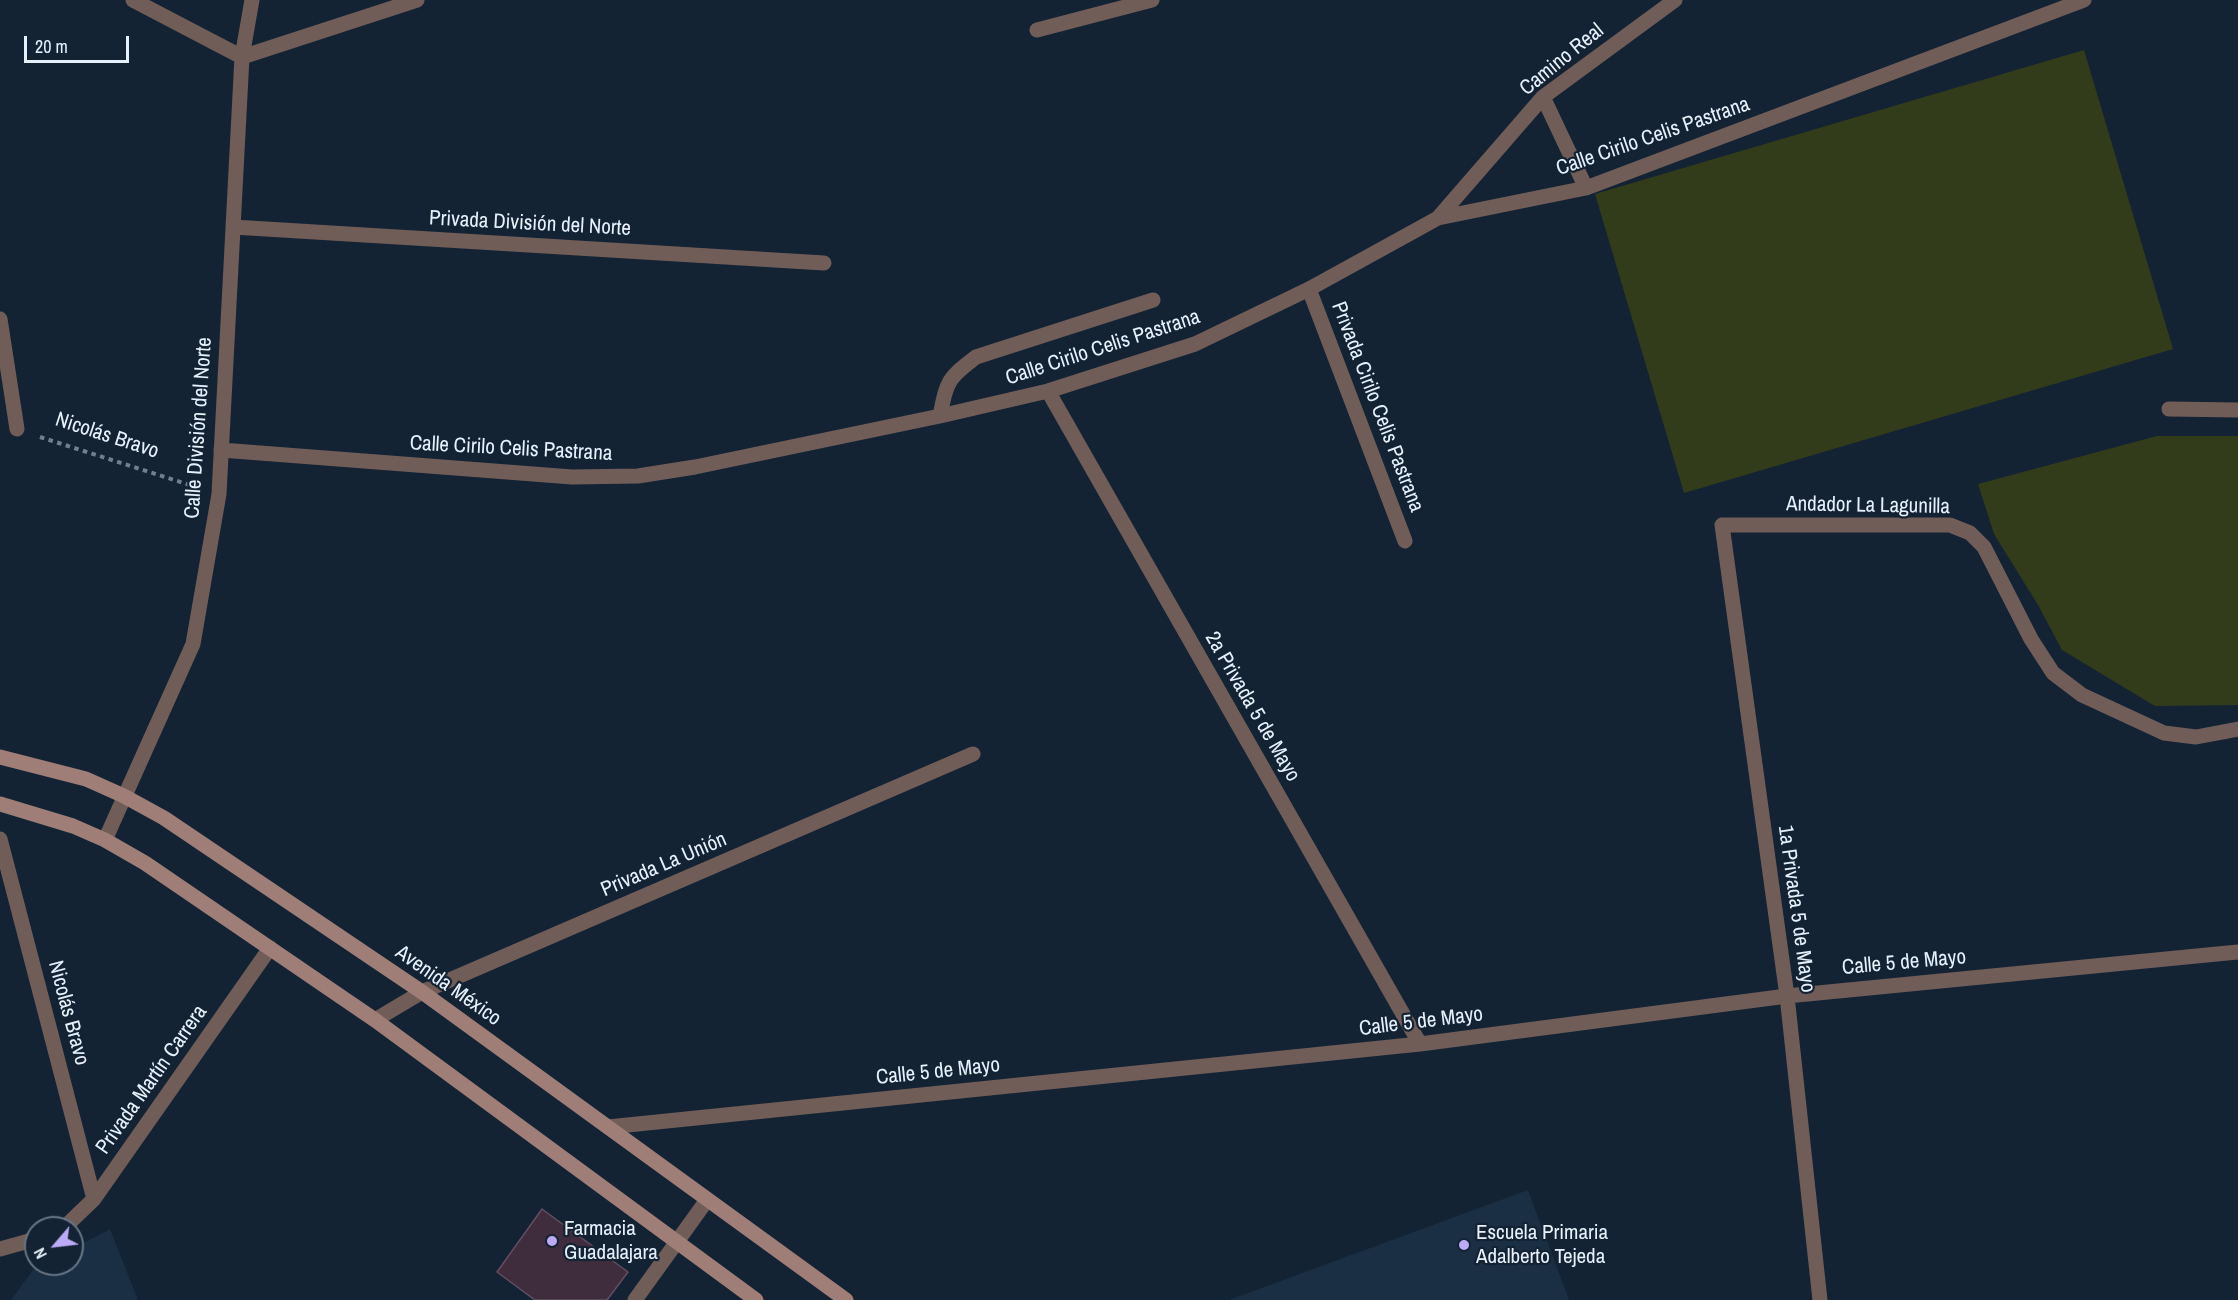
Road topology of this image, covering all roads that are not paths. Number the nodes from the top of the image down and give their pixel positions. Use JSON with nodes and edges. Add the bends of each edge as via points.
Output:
{"nodes":[{"id":1,"x":133,"y":0,"type":"edge"},
{"id":2,"x":252,"y":0,"type":"edge"},
{"id":3,"x":417,"y":0,"type":"edge"},
{"id":4,"x":1152,"y":0,"type":"edge"},
{"id":5,"x":1675,"y":0,"type":"edge"},
{"id":6,"x":2084,"y":0,"type":"edge"},
{"id":7,"x":1037,"y":30,"type":"dead end"},
{"id":8,"x":242,"y":57,"type":"junction"},
{"id":9,"x":1544,"y":97,"type":"junction"},
{"id":10,"x":1586,"y":188,"type":"junction"},
{"id":11,"x":1438,"y":218,"type":"junction"},
{"id":12,"x":233,"y":228,"type":"junction"},
{"id":13,"x":824,"y":263,"type":"dead end"},
{"id":14,"x":1309,"y":289,"type":"junction"},
{"id":15,"x":1153,"y":300,"type":"dead end"},
{"id":16,"x":0,"y":319,"type":"edge"},
{"id":17,"x":1048,"y":391,"type":"junction"},
{"id":18,"x":2169,"y":409,"type":"dead end"},
{"id":19,"x":2238,"y":410,"type":"edge"},
{"id":20,"x":940,"y":416,"type":"junction"},
{"id":21,"x":17,"y":429,"type":"road end"},
{"id":22,"x":221,"y":450,"type":"junction"},
{"id":23,"x":1722,"y":525,"type":"joint"},
{"id":24,"x":1405,"y":541,"type":"dead end"},
{"id":25,"x":2238,"y":729,"type":"edge"},
{"id":26,"x":973,"y":754,"type":"dead end"},
{"id":27,"x":0,"y":757,"type":"edge"},
{"id":28,"x":124,"y":796,"type":"junction"},
{"id":29,"x":0,"y":804,"type":"edge"},
{"id":30,"x":0,"y":838,"type":"edge"},
{"id":31,"x":105,"y":840,"type":"junction"},
{"id":32,"x":270,"y":948,"type":"junction"},
{"id":33,"x":2238,"y":952,"type":"edge"},
{"id":34,"x":422,"y":992,"type":"junction"},
{"id":35,"x":1787,"y":996,"type":"junction"},
{"id":36,"x":375,"y":1020,"type":"junction"},
{"id":37,"x":1420,"y":1044,"type":"junction"},
{"id":38,"x":608,"y":1127,"type":"junction"},
{"id":39,"x":94,"y":1199,"type":"junction"},
{"id":40,"x":708,"y":1200,"type":"junction"},
{"id":41,"x":77,"y":1216,"type":"edge"},
{"id":42,"x":24,"y":1242,"type":"edge"},
{"id":43,"x":676,"y":1242,"type":"junction"},
{"id":44,"x":0,"y":1249,"type":"edge"},
{"id":45,"x":635,"y":1300,"type":"edge"},
{"id":46,"x":756,"y":1300,"type":"edge"},
{"id":47,"x":846,"y":1300,"type":"edge"},
{"id":48,"x":1820,"y":1300,"type":"edge"}],
"edges":[{"from":1,"to":8,"type":"street"},
{"from":2,"to":8,"type":"street","name":"Calle División del Norte"},
{"from":3,"to":8,"type":"street"},
{"from":4,"to":7,"type":"street"},
{"from":5,"to":9,"type":"street","name":"Camino Real"},
{"from":6,"to":10,"type":"street","name":"Calle Cirilo Celis Pastrana"},
{"from":8,"to":12,"type":"street","name":"Calle División del Norte"},
{"from":9,"to":10,"type":"street"},
{"from":9,"to":11,"type":"street","name":"Camino Real"},
{"from":10,"to":11,"type":"street","name":"Calle Cirilo Celis Pastrana"},
{"from":11,"to":14,"type":"street","name":"Calle Cirilo Celis Pastrana"},
{"from":12,"to":13,"type":"street","name":"Privada División del Norte"},
{"from":12,"to":22,"type":"street","name":"Calle División del Norte"},
{"from":14,"to":17,"type":"street","name":"Calle Cirilo Celis Pastrana","via":[[1196,344]]},
{"from":14,"to":24,"type":"street","name":"Privada Cirilo Celis Pastrana"},
{"from":15,"to":20,"type":"street","via":[[976,357],[946,385]]},
{"from":16,"to":21,"type":"street"},
{"from":17,"to":20,"type":"street","name":"Calle Cirilo Celis Pastrana"},
{"from":17,"to":37,"type":"street","name":"2a Privada 5 de Mayo"},
{"from":18,"to":19,"type":"street"},
{"from":20,"to":22,"type":"street","name":"Calle Cirilo Celis Pastrana","via":[[638,476],[572,477]]},
{"from":22,"to":28,"type":"street","name":"Calle División del Norte","via":[[219,494],[193,644]]},
{"from":23,"to":25,"type":"street","name":"Andador La Lagunilla","via":[[1950,525],[1970,533],[1984,547],[2053,673],[2082,695],[2164,734],[2196,736]]},
{"from":23,"to":35,"type":"street","name":"1a Privada 5 de Mayo"},
{"from":26,"to":34,"type":"street","name":"Privada La Unión"},
{"from":27,"to":28,"type":"main road","name":"Avenida México","via":[[86,779]]},
{"from":28,"to":31,"type":"street","name":"Calle División del Norte"},
{"from":28,"to":34,"type":"main road","name":"Avenida México","via":[[164,818]]},
{"from":29,"to":31,"type":"main road"},
{"from":30,"to":39,"type":"street","name":"Nicolás Bravo"},
{"from":31,"to":32,"type":"main road","via":[[145,862]]},
{"from":32,"to":36,"type":"main road"},
{"from":32,"to":39,"type":"street","name":"Privada Martín Carrera"},
{"from":33,"to":35,"type":"street","name":"Calle 5 de Mayo"},
{"from":34,"to":36,"type":"street","name":"Privada La Unión"},
{"from":34,"to":38,"type":"main road","name":"Avenida México"},
{"from":35,"to":37,"type":"street","name":"Calle 5 de Mayo"},
{"from":35,"to":48,"type":"street","name":"1a Privada 5 de Mayo"},
{"from":36,"to":43,"type":"main road"},
{"from":37,"to":38,"type":"street","name":"Calle 5 de Mayo"},
{"from":38,"to":40,"type":"main road","name":"Avenida México"},
{"from":39,"to":41,"type":"street","name":"Privada Martín Carrera"},
{"from":40,"to":43,"type":"street"},
{"from":40,"to":47,"type":"main road","name":"Avenida México"},
{"from":42,"to":44,"type":"street"},
{"from":43,"to":45,"type":"street"},
{"from":43,"to":46,"type":"main road"}]}
